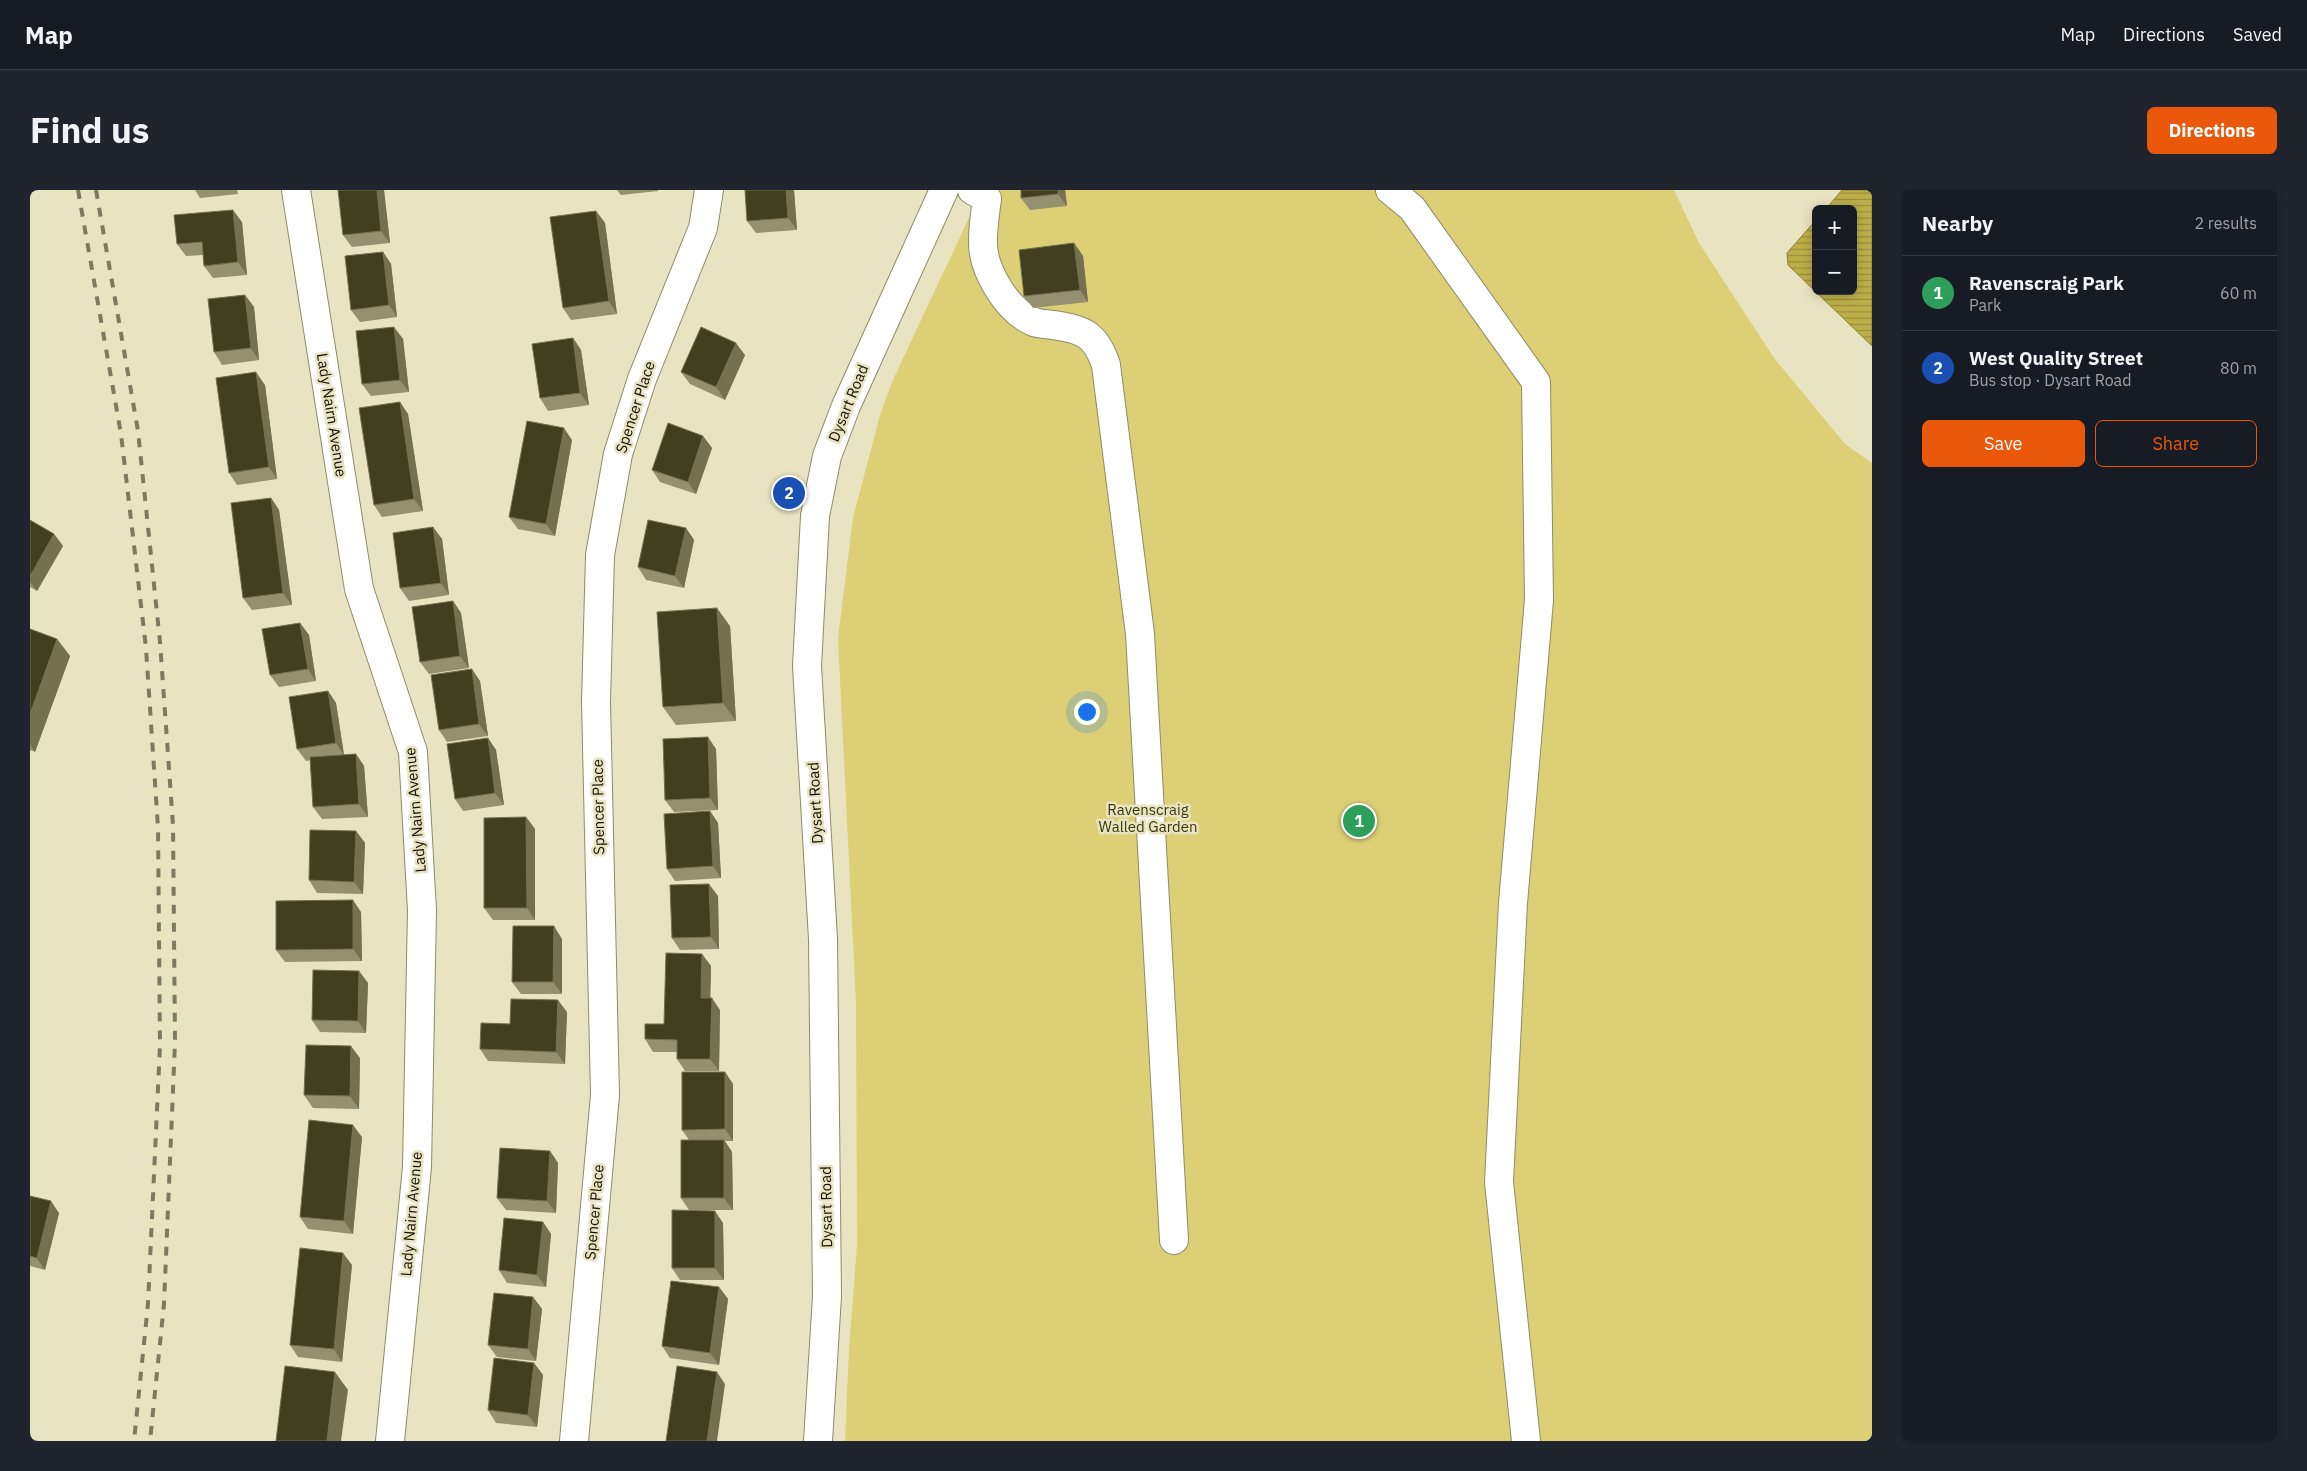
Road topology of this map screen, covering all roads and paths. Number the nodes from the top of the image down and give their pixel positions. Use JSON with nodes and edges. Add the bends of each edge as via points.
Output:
{"nodes":[{"id":1,"x":296,"y":190,"type":"edge"},
{"id":2,"x":709,"y":190,"type":"edge"},
{"id":3,"x":944,"y":190,"type":"edge"},
{"id":4,"x":972,"y":190,"type":"edge"},
{"id":5,"x":1390,"y":190,"type":"edge"},
{"id":6,"x":1174,"y":1240,"type":"dead end"},
{"id":7,"x":390,"y":1441,"type":"edge"},
{"id":8,"x":574,"y":1441,"type":"edge"},
{"id":9,"x":818,"y":1441,"type":"edge"},
{"id":10,"x":1526,"y":1441,"type":"edge"}],
"edges":[{"from":1,"to":7,"type":"street","name":"Lady Nairn Avenue","via":[[359,589],[413,752],[422,910],[417,1167]]},
{"from":2,"to":8,"type":"street","name":"Spencer Place","via":[[703,228],[642,379],[618,454],[600,555],[596,702],[605,1095]]},
{"from":3,"to":9,"type":"street","name":"Dysart Road","via":[[846,406],[827,456],[815,516],[807,666],[823,939],[827,1296]]},
{"from":4,"to":6,"type":"street","via":[[987,199],[982,243],[993,282],[1011,306],[1034,322],[1068,327],[1086,334],[1099,345],[1106,365],[1140,634]]},
{"from":5,"to":10,"type":"street","via":[[1412,208],[1536,382],[1539,600],[1513,903],[1499,1182]]}]}
